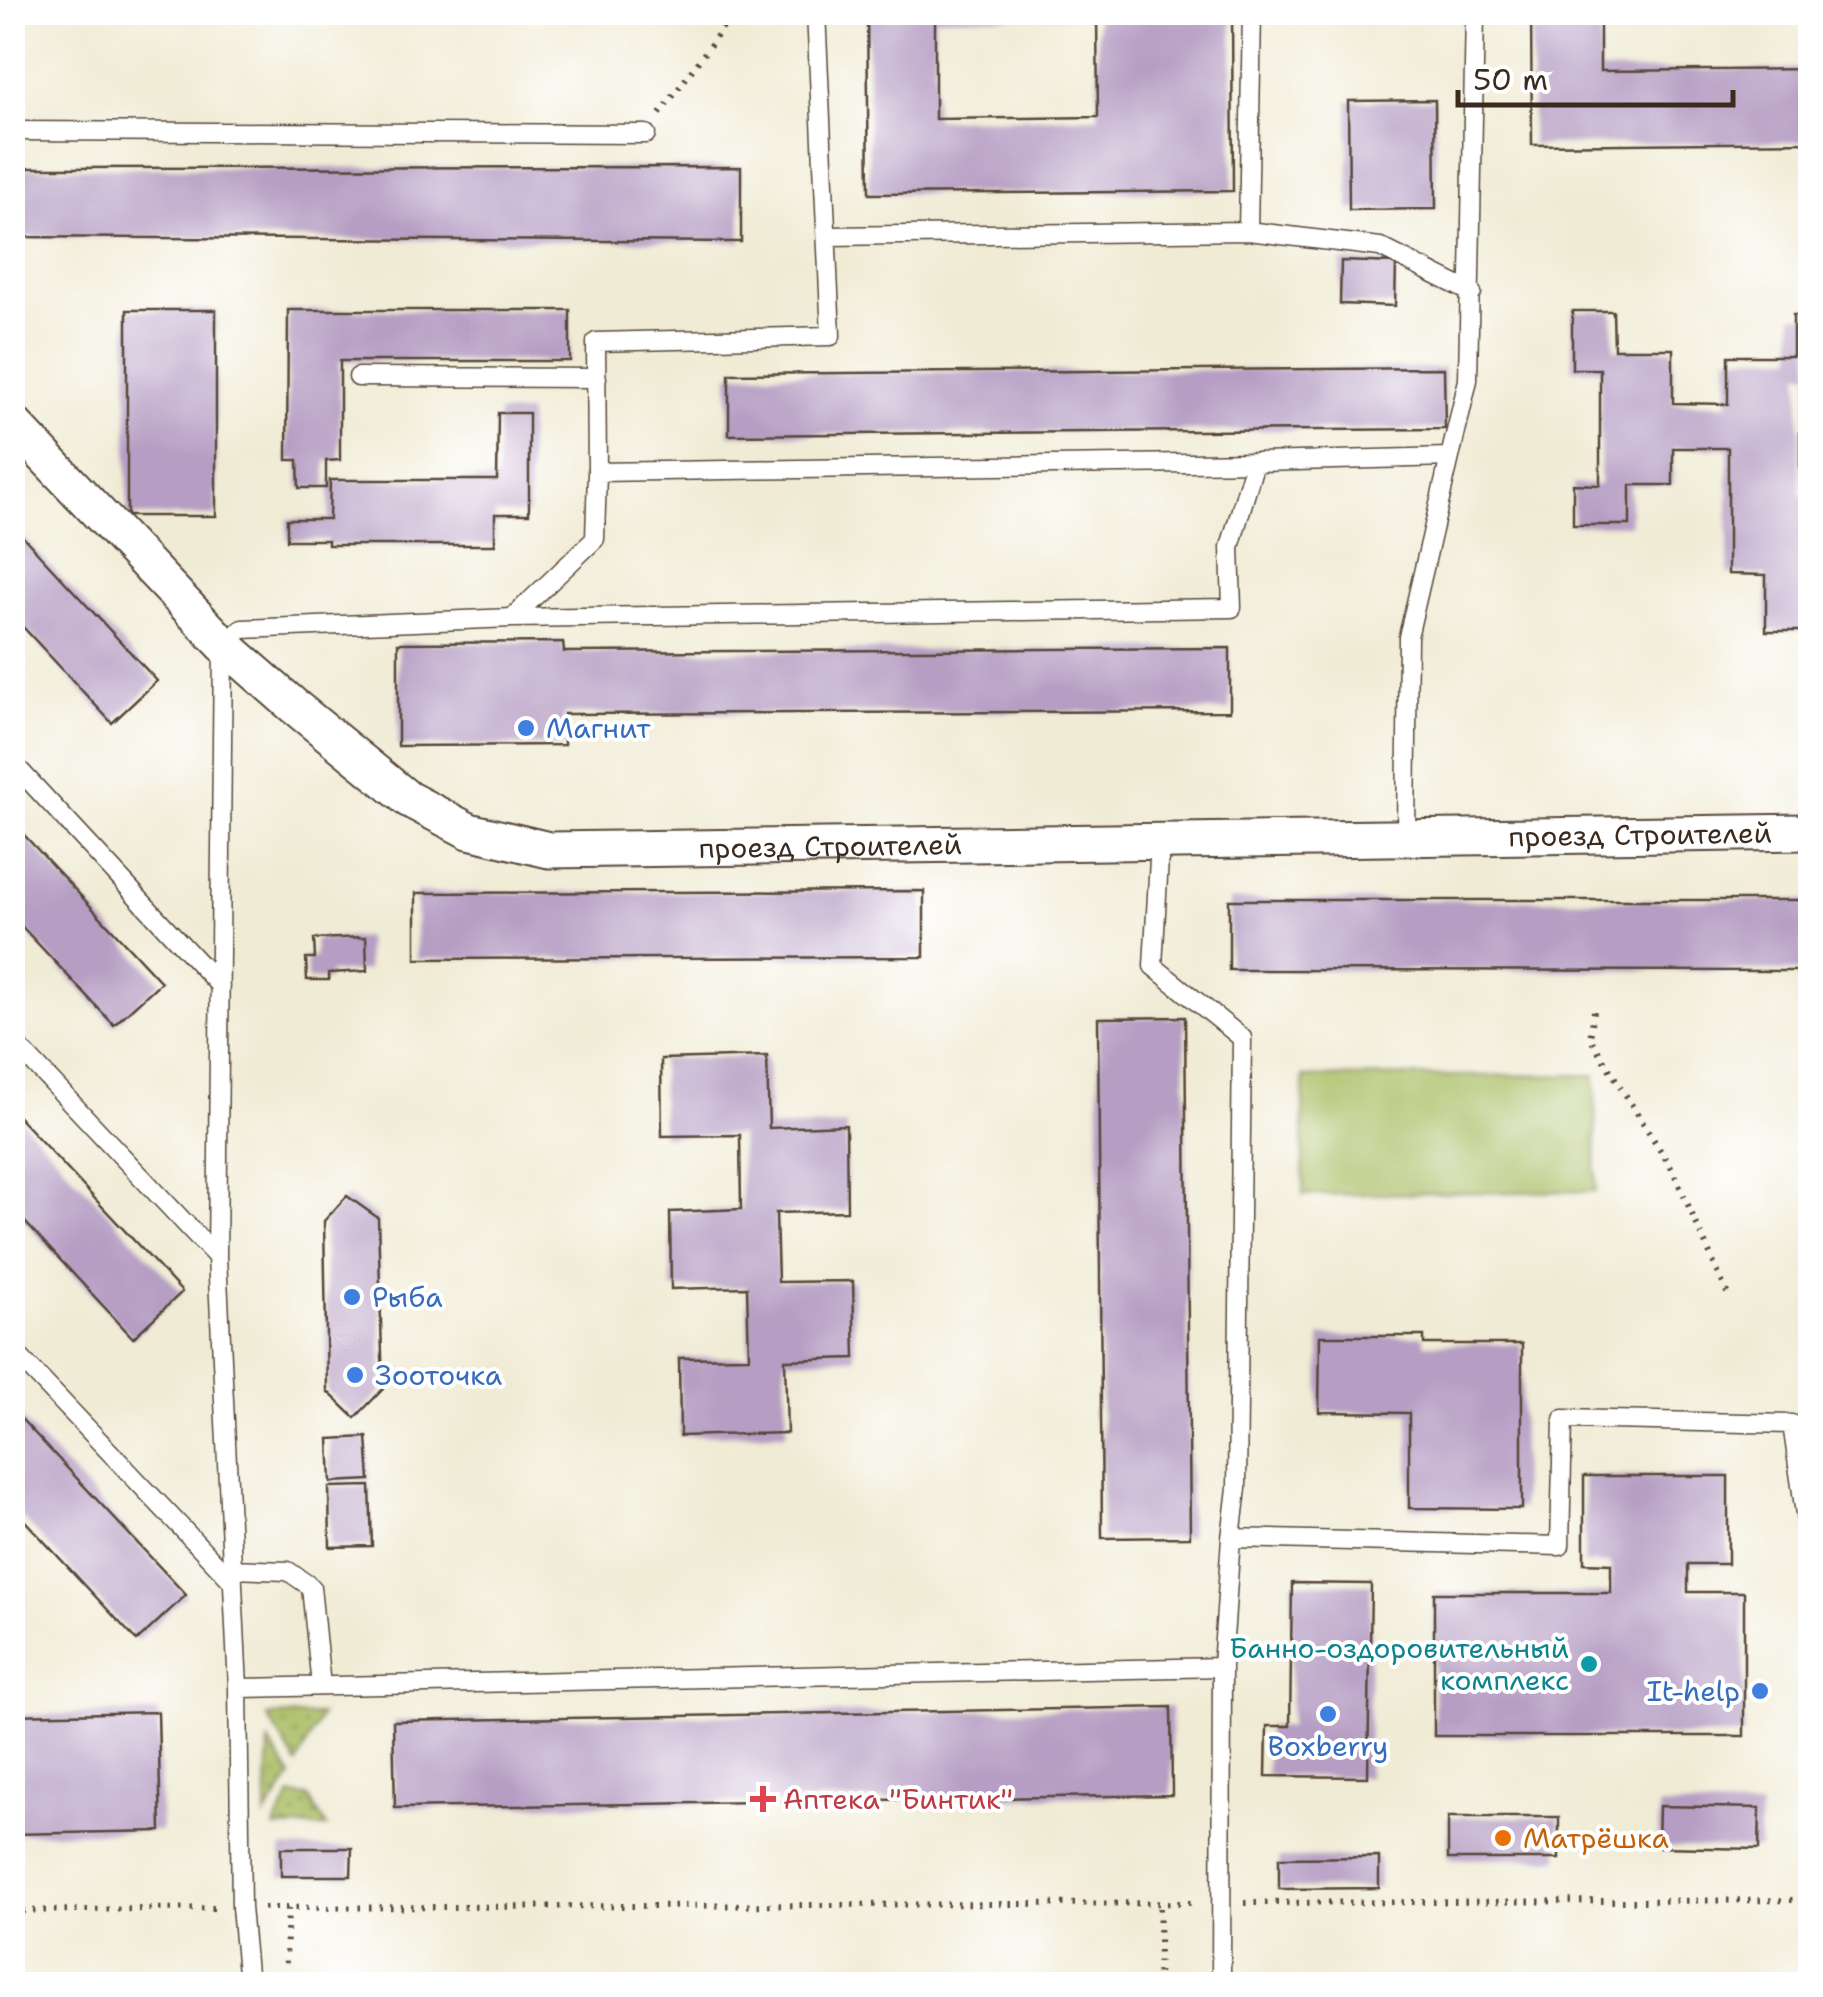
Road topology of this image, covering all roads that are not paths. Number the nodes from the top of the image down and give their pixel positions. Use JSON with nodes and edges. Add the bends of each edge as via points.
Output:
{"nodes":[{"id":1,"x":816,"y":12,"type":"edge"},
{"id":2,"x":1252,"y":12,"type":"edge"},
{"id":3,"x":1475,"y":12,"type":"edge"},
{"id":4,"x":12,"y":131,"type":"edge"},
{"id":5,"x":646,"y":134,"type":"road end"},
{"id":6,"x":1248,"y":231,"type":"junction"},
{"id":7,"x":827,"y":236,"type":"junction"},
{"id":8,"x":1472,"y":293,"type":"junction"},
{"id":9,"x":358,"y":377,"type":"dead end"},
{"id":10,"x":597,"y":378,"type":"junction"},
{"id":11,"x":12,"y":422,"type":"edge"},
{"id":12,"x":1450,"y":457,"type":"junction"},
{"id":13,"x":1255,"y":462,"type":"junction"},
{"id":14,"x":597,"y":472,"type":"junction"},
{"id":15,"x":512,"y":618,"type":"junction"},
{"id":16,"x":223,"y":644,"type":"junction"},
{"id":17,"x":12,"y":762,"type":"edge"},
{"id":18,"x":1810,"y":832,"type":"edge"},
{"id":19,"x":1406,"y":838,"type":"junction"},
{"id":20,"x":1160,"y":841,"type":"junction"},
{"id":21,"x":220,"y":986,"type":"junction"},
{"id":22,"x":12,"y":1040,"type":"edge"},
{"id":23,"x":216,"y":1257,"type":"junction"},
{"id":24,"x":12,"y":1350,"type":"edge"},
{"id":25,"x":1231,"y":1538,"type":"junction"},
{"id":26,"x":1810,"y":1548,"type":"edge"},
{"id":27,"x":232,"y":1576,"type":"junction"},
{"id":28,"x":1222,"y":1667,"type":"junction"},
{"id":29,"x":321,"y":1686,"type":"junction"},
{"id":30,"x":238,"y":1688,"type":"junction"},
{"id":31,"x":248,"y":1984,"type":"edge"},
{"id":32,"x":1221,"y":1984,"type":"edge"}],
"edges":[{"from":1,"to":7,"type":"lane"},
{"from":2,"to":6,"type":"lane"},
{"from":3,"to":8,"type":"lane"},
{"from":4,"to":5,"type":"lane"},
{"from":6,"to":7,"type":"lane"},
{"from":6,"to":8,"type":"lane","via":[[1380,247]]},
{"from":7,"to":10,"type":"lane","via":[[831,336],[596,342]]},
{"from":8,"to":12,"type":"lane","via":[[1468,380]]},
{"from":9,"to":10,"type":"lane"},
{"from":10,"to":14,"type":"lane"},
{"from":11,"to":16,"type":"street","name":"проезд Строителей"},
{"from":12,"to":13,"type":"lane"},
{"from":12,"to":19,"type":"lane","via":[[1408,637]]},
{"from":13,"to":14,"type":"lane"},
{"from":13,"to":15,"type":"lane","via":[[1230,547],[1232,608]]},
{"from":14,"to":15,"type":"lane","via":[[595,539]]},
{"from":15,"to":16,"type":"lane","via":[[242,629]]},
{"from":16,"to":20,"type":"street","name":"проезд Строителей","via":[[408,799],[469,830],[549,850]]},
{"from":16,"to":21,"type":"lane"},
{"from":17,"to":21,"type":"lane"},
{"from":18,"to":19,"type":"street","name":"проезд Строителей"},
{"from":19,"to":20,"type":"street","name":"проезд Строителей"},
{"from":20,"to":25,"type":"lane","via":[[1153,966],[1242,1038]]},
{"from":21,"to":23,"type":"lane"},
{"from":22,"to":23,"type":"lane"},
{"from":23,"to":27,"type":"lane"},
{"from":24,"to":27,"type":"lane"},
{"from":25,"to":26,"type":"lane","via":[[1560,1546],[1564,1419],[1792,1424]]},
{"from":25,"to":28,"type":"lane"},
{"from":27,"to":29,"type":"lane","via":[[288,1570],[311,1587]]},
{"from":27,"to":30,"type":"lane"},
{"from":28,"to":29,"type":"lane"},
{"from":28,"to":32,"type":"lane"},
{"from":29,"to":30,"type":"lane"},
{"from":30,"to":31,"type":"lane"}]}
